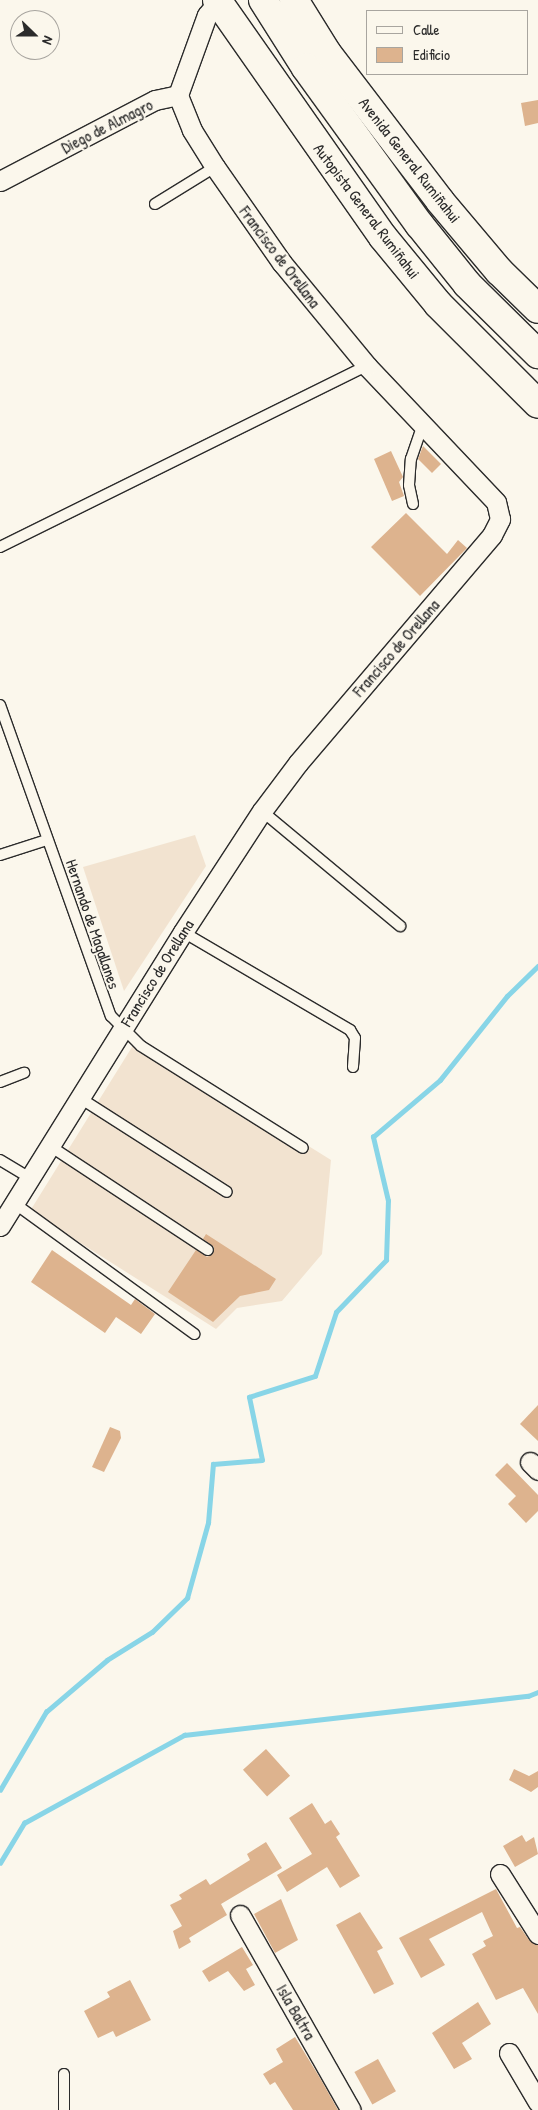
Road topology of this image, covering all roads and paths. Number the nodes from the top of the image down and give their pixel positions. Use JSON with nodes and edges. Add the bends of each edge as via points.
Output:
{"nodes":[{"id":1,"x":263,"y":0,"type":"edge"},
{"id":2,"x":294,"y":0,"type":"edge"},
{"id":3,"x":218,"y":1,"type":"edge"},
{"id":4,"x":178,"y":95,"type":"junction"},
{"id":5,"x":215,"y":168,"type":"junction"},
{"id":6,"x":0,"y":181,"type":"edge"},
{"id":7,"x":155,"y":204,"type":"dead end"},
{"id":8,"x":538,"y":309,"type":"edge"},
{"id":9,"x":538,"y":354,"type":"edge"},
{"id":10,"x":367,"y":366,"type":"junction"},
{"id":11,"x":538,"y":404,"type":"edge"},
{"id":12,"x":423,"y":425,"type":"junction"},
{"id":13,"x":413,"y":504,"type":"dead end"},
{"id":14,"x":0,"y":547,"type":"edge"},
{"id":15,"x":0,"y":705,"type":"edge"},
{"id":16,"x":262,"y":811,"type":"junction"},
{"id":17,"x":48,"y":840,"type":"junction"},
{"id":18,"x":0,"y":856,"type":"edge"},
{"id":19,"x":400,"y":926,"type":"dead end"},
{"id":20,"x":183,"y":932,"type":"junction"},
{"id":21,"x":123,"y":1028,"type":"junction"},
{"id":22,"x":353,"y":1068,"type":"dead end"},
{"id":23,"x":24,"y":1073,"type":"dead end"},
{"id":24,"x":0,"y":1082,"type":"edge"},
{"id":25,"x":80,"y":1098,"type":"junction"},
{"id":26,"x":50,"y":1146,"type":"junction"},
{"id":27,"x":303,"y":1148,"type":"dead end"},
{"id":28,"x":0,"y":1160,"type":"edge"},
{"id":29,"x":30,"y":1178,"type":"junction"},
{"id":30,"x":226,"y":1192,"type":"dead end"},
{"id":31,"x":14,"y":1203,"type":"junction"},
{"id":32,"x":0,"y":1226,"type":"edge"},
{"id":33,"x":208,"y":1250,"type":"dead end"},
{"id":34,"x":194,"y":1334,"type":"dead end"},
{"id":35,"x":500,"y":1874,"type":"dead end"},
{"id":36,"x":240,"y":1914,"type":"dead end"},
{"id":37,"x":538,"y":1934,"type":"edge"},
{"id":38,"x":509,"y":2053,"type":"dead end"},
{"id":39,"x":64,"y":2074,"type":"dead end"},
{"id":40,"x":538,"y":2102,"type":"edge"},
{"id":41,"x":64,"y":2110,"type":"edge"},
{"id":42,"x":351,"y":2110,"type":"edge"}],
"edges":[{"from":1,"to":9,"type":"main road","via":[[306,68],[420,224],[467,284]]},
{"from":2,"to":8,"type":"main road","name":"Avenida General Rumiñahui","via":[[327,53],[440,201],[499,271]]},
{"from":3,"to":4,"type":"street","via":[[207,15]]},
{"from":3,"to":11,"type":"main road","name":"Autopista General Rumiñahui","via":[[383,237],[438,304]]},
{"from":4,"to":5,"type":"street","name":"Francisco de Orellana","via":[[192,130]]},
{"from":4,"to":6,"type":"street","name":"Diego de Almagro","via":[[155,100]]},
{"from":5,"to":7,"type":"lane"},
{"from":5,"to":10,"type":"street","name":"Francisco de Orellana","via":[[282,263]]},
{"from":10,"to":12,"type":"street","name":"Francisco de Orellana"},
{"from":10,"to":14,"type":"lane"},
{"from":12,"to":13,"type":"lane","via":[[411,459],[409,485]]},
{"from":12,"to":16,"type":"street","name":"Francisco de Orellana","via":[[496,502],[500,519],[492,536],[298,763]]},
{"from":15,"to":17,"type":"lane","name":"Hernando de Magallanes"},
{"from":16,"to":19,"type":"lane"},
{"from":16,"to":20,"type":"street","name":"Francisco de Orellana"},
{"from":17,"to":18,"type":"lane"},
{"from":17,"to":21,"type":"lane","name":"Hernando de Magallanes","via":[[104,1000],[111,1016]]},
{"from":20,"to":21,"type":"street","name":"Francisco de Orellana"},
{"from":20,"to":22,"type":"lane","via":[[350,1030],[355,1038]]},
{"from":21,"to":25,"type":"street","name":"Francisco de Orellana"},
{"from":21,"to":27,"type":"lane","name":"Hernando de Magallanes","via":[[141,1046]]},
{"from":23,"to":24,"type":"lane"},
{"from":25,"to":26,"type":"street","name":"Francisco de Orellana"},
{"from":25,"to":30,"type":"lane"},
{"from":26,"to":29,"type":"street","name":"Francisco de Orellana"},
{"from":26,"to":33,"type":"lane"},
{"from":28,"to":29,"type":"lane"},
{"from":29,"to":31,"type":"street","name":"Francisco de Orellana"},
{"from":31,"to":32,"type":"street","name":"Francisco de Orellana"},
{"from":31,"to":34,"type":"lane"},
{"from":35,"to":37,"type":"street"},
{"from":36,"to":42,"type":"street","name":"Isla Baltra"},
{"from":38,"to":40,"type":"street"},
{"from":39,"to":41,"type":"lane"}]}
